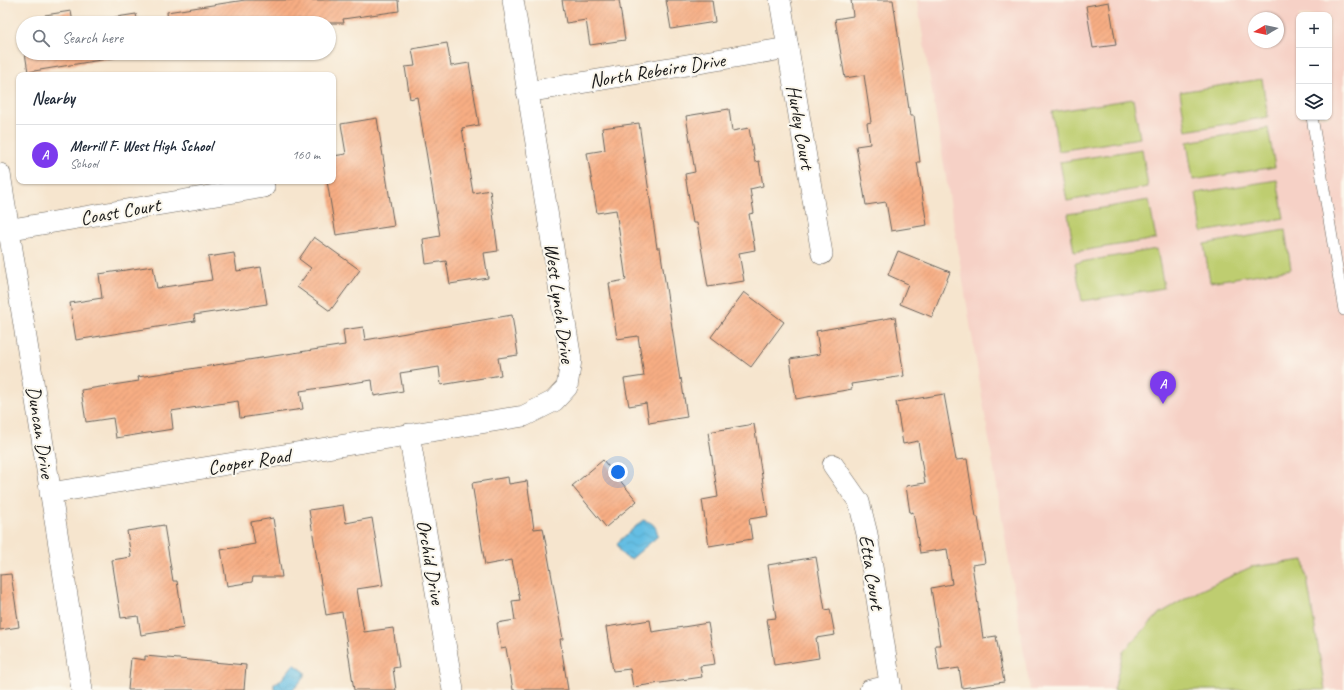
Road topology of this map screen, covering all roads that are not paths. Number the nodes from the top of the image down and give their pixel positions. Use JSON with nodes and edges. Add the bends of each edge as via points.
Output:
{"nodes":[{"id":1,"x":513,"y":0,"type":"edge"},
{"id":2,"x":780,"y":0,"type":"edge"},
{"id":3,"x":788,"y":48,"type":"junction"},
{"id":4,"x":527,"y":92,"type":"junction"},
{"id":5,"x":1312,"y":120,"type":"edge"},
{"id":6,"x":0,"y":174,"type":"edge"},
{"id":7,"x":264,"y":187,"type":"dead end"},
{"id":8,"x":4,"y":230,"type":"edge"},
{"id":9,"x":822,"y":254,"type":"dead end"},
{"id":10,"x":1344,"y":310,"type":"edge"},
{"id":11,"x":447,"y":428,"type":"joint"},
{"id":12,"x":409,"y":434,"type":"junction"},
{"id":13,"x":833,"y":465,"type":"dead end"},
{"id":14,"x":50,"y":494,"type":"junction"},
{"id":15,"x":891,"y":688,"type":"edge"},
{"id":16,"x":82,"y":690,"type":"edge"},
{"id":17,"x":453,"y":690,"type":"edge"},
{"id":18,"x":870,"y":690,"type":"edge"}],
"edges":[{"from":1,"to":4,"type":"street","name":"West Lynch Drive"},
{"from":2,"to":3,"type":"street","name":"Hurley Court"},
{"from":3,"to":4,"type":"street","name":"North Rebeiro Drive"},
{"from":3,"to":9,"type":"street","name":"Hurley Court"},
{"from":4,"to":11,"type":"street","name":"West Lynch Drive","via":[[571,360],[567,387],[554,402],[524,416]]},
{"from":5,"to":10,"type":"lane"},
{"from":6,"to":8,"type":"street","name":"Duncan Drive"},
{"from":7,"to":8,"type":"street","name":"Coast Court"},
{"from":8,"to":14,"type":"street","name":"Duncan Drive"},
{"from":11,"to":12,"type":"street","name":"Cooper Road"},
{"from":12,"to":14,"type":"street","name":"Cooper Road"},
{"from":12,"to":17,"type":"street","name":"Orchid Drive"},
{"from":13,"to":15,"type":"street","name":"Etta Court","via":[[859,502],[867,534]]},
{"from":14,"to":16,"type":"street","name":"Duncan Drive"},
{"from":15,"to":18,"type":"street"}]}
